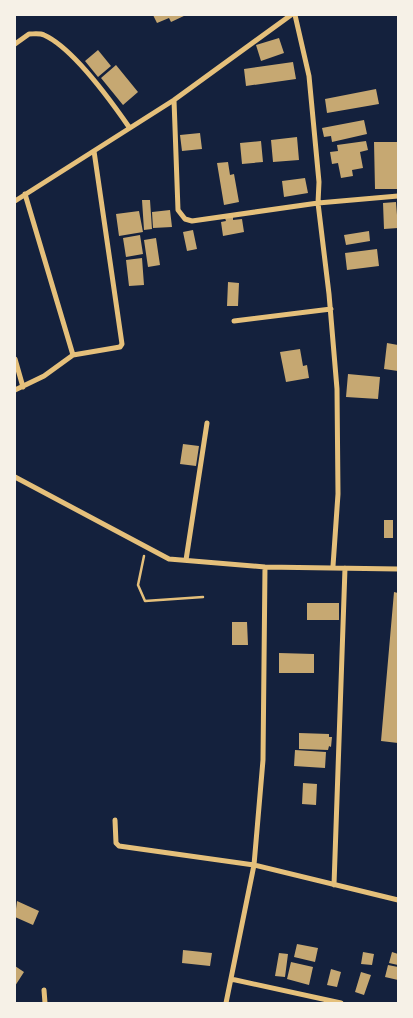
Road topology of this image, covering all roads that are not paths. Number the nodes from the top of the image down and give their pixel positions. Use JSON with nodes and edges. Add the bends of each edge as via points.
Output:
{"nodes":[{"id":1,"x":293,"y":15,"type":"edge"},
{"id":2,"x":15,"y":44,"type":"edge"},
{"id":3,"x":174,"y":100,"type":"junction"},
{"id":4,"x":129,"y":127,"type":"junction"},
{"id":5,"x":94,"y":151,"type":"junction"},
{"id":6,"x":25,"y":194,"type":"junction"},
{"id":7,"x":398,"y":196,"type":"edge"},
{"id":8,"x":15,"y":201,"type":"edge"},
{"id":9,"x":318,"y":203,"type":"junction"},
{"id":10,"x":331,"y":309,"type":"junction"},
{"id":11,"x":234,"y":321,"type":"dead end"},
{"id":12,"x":73,"y":355,"type":"junction"},
{"id":13,"x":15,"y":359,"type":"edge"},
{"id":14,"x":23,"y":387,"type":"junction"},
{"id":15,"x":15,"y":390,"type":"edge"},
{"id":16,"x":207,"y":422,"type":"dead end"},
{"id":17,"x":15,"y":477,"type":"edge"},
{"id":18,"x":186,"y":560,"type":"junction"},
{"id":19,"x":334,"y":566,"type":"junction"},
{"id":20,"x":265,"y":567,"type":"junction"},
{"id":21,"x":345,"y":568,"type":"junction"},
{"id":22,"x":398,"y":569,"type":"edge"},
{"id":23,"x":115,"y":820,"type":"dead end"},
{"id":24,"x":254,"y":865,"type":"junction"},
{"id":25,"x":334,"y":885,"type":"junction"},
{"id":26,"x":398,"y":900,"type":"edge"},
{"id":27,"x":231,"y":979,"type":"junction"},
{"id":28,"x":44,"y":990,"type":"dead end"},
{"id":29,"x":45,"y":1003,"type":"edge"},
{"id":30,"x":226,"y":1003,"type":"edge"},
{"id":31,"x":341,"y":1003,"type":"edge"}],
"edges":[{"from":1,"to":3,"type":"street"},
{"from":1,"to":9,"type":"street","via":[[309,76]]},
{"from":2,"to":4,"type":"street","via":[[29,34],[43,35],[60,46],[103,90]]},
{"from":3,"to":4,"type":"street"},
{"from":3,"to":9,"type":"street","via":[[178,210],[184,219]]},
{"from":4,"to":5,"type":"street"},
{"from":5,"to":6,"type":"street"},
{"from":5,"to":12,"type":"street","via":[[122,344]]},
{"from":6,"to":8,"type":"street"},
{"from":6,"to":12,"type":"street"},
{"from":7,"to":9,"type":"street"},
{"from":9,"to":10,"type":"street"},
{"from":10,"to":11,"type":"street"},
{"from":10,"to":19,"type":"street","via":[[337,389],[338,494]]},
{"from":12,"to":14,"type":"street"},
{"from":13,"to":14,"type":"street"},
{"from":14,"to":15,"type":"street"},
{"from":16,"to":18,"type":"street"},
{"from":17,"to":18,"type":"street","via":[[169,559]]},
{"from":18,"to":20,"type":"street"},
{"from":19,"to":20,"type":"street"},
{"from":19,"to":21,"type":"street"},
{"from":20,"to":24,"type":"street","via":[[263,760]]},
{"from":21,"to":22,"type":"street"},
{"from":21,"to":25,"type":"street"},
{"from":23,"to":24,"type":"street","via":[[116,843],[119,846]]},
{"from":24,"to":25,"type":"street"},
{"from":24,"to":27,"type":"street"},
{"from":25,"to":26,"type":"street"},
{"from":27,"to":30,"type":"street"},
{"from":27,"to":31,"type":"street"},
{"from":28,"to":29,"type":"street"}]}
